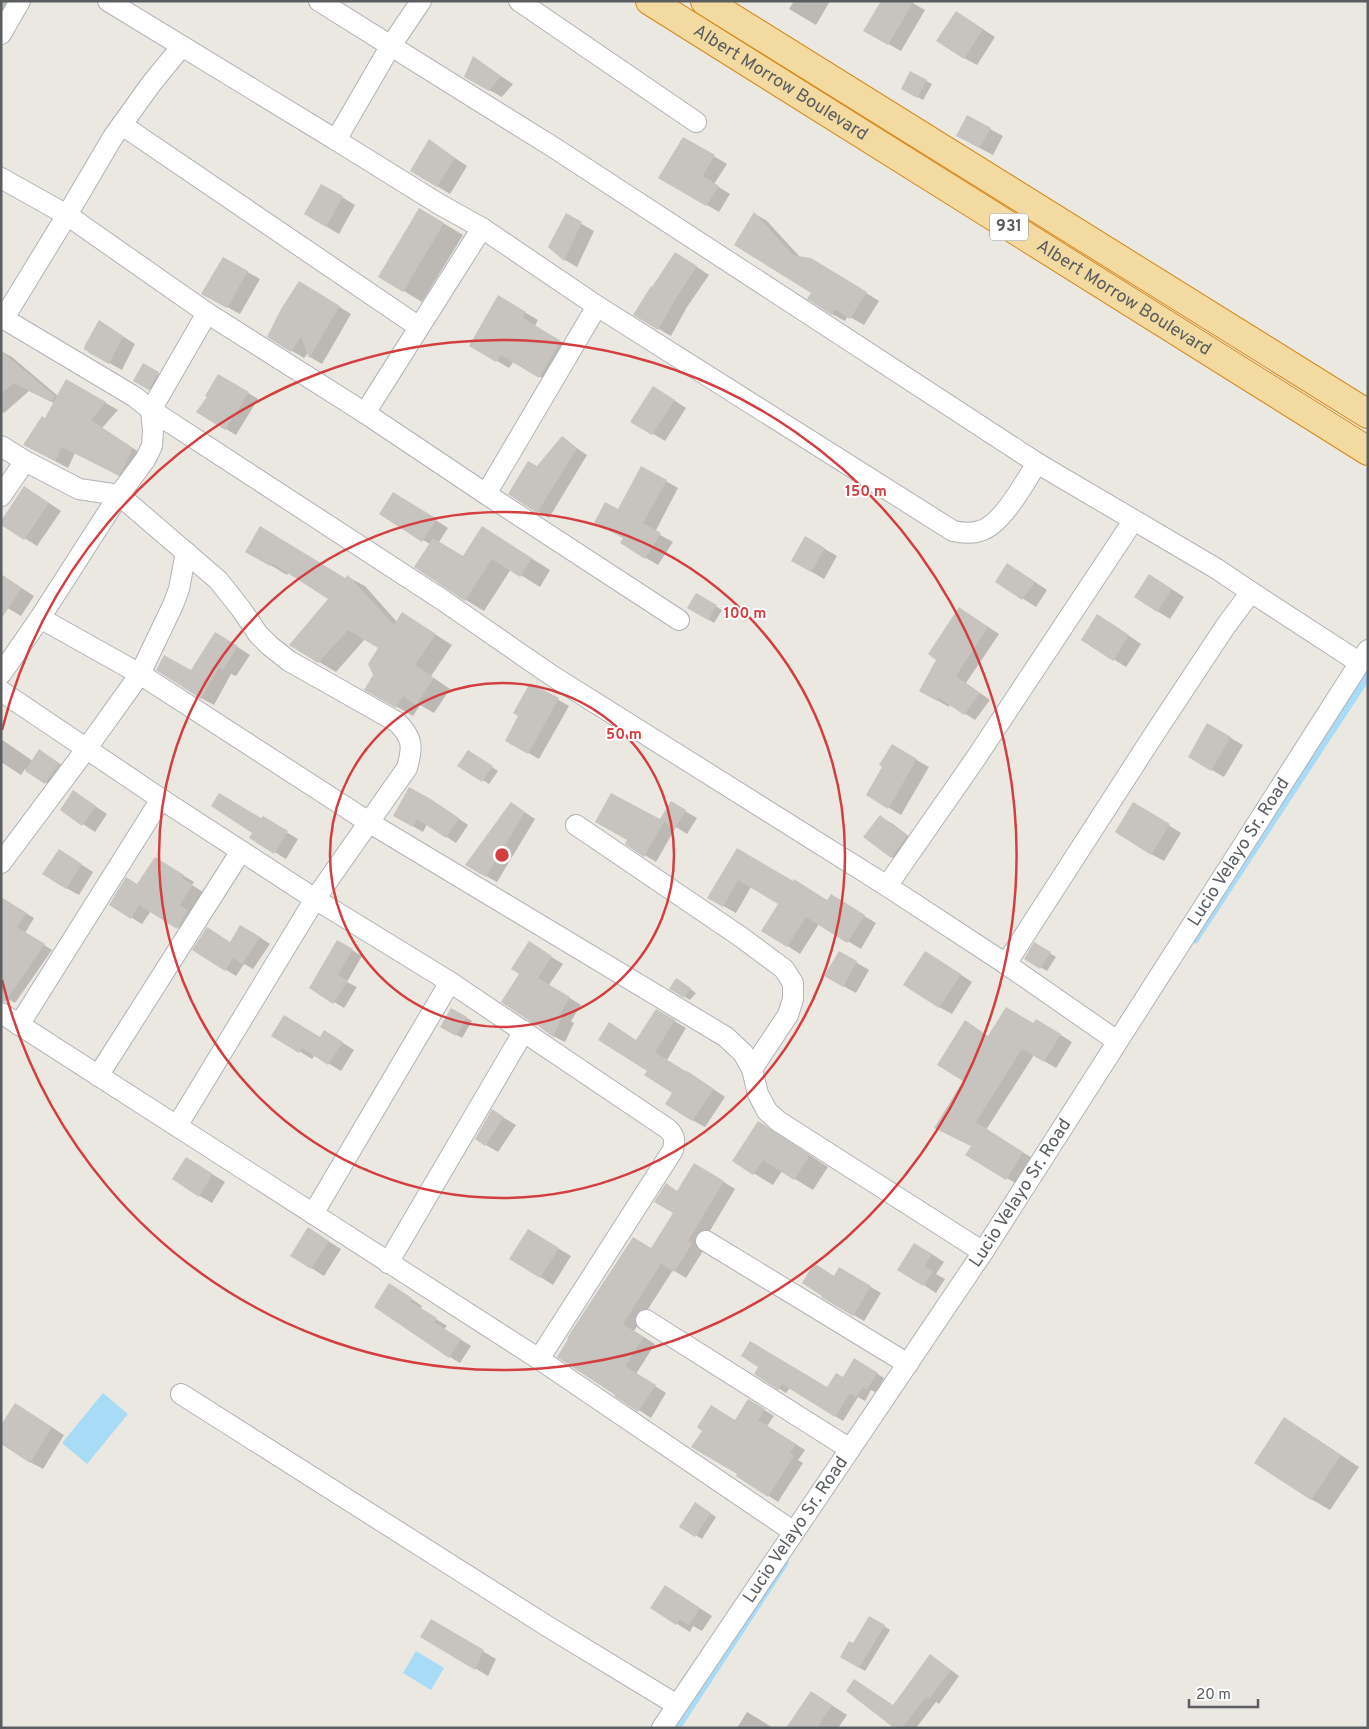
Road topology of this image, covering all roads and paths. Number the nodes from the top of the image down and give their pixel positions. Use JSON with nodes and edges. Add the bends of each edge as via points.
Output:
{"nodes":[{"id":1,"x":20,"y":1,"type":"edge"},
{"id":2,"x":108,"y":1,"type":"edge"},
{"id":3,"x":319,"y":1,"type":"edge"},
{"id":4,"x":421,"y":1,"type":"edge"},
{"id":5,"x":520,"y":1,"type":"edge"},
{"id":6,"x":650,"y":1,"type":"edge"},
{"id":7,"x":709,"y":2,"type":"edge"},
{"id":8,"x":1,"y":34,"type":"edge"},
{"id":9,"x":182,"y":46,"type":"junction"},
{"id":10,"x":390,"y":47,"type":"junction"},
{"id":11,"x":696,"y":122,"type":"dead end"},
{"id":12,"x":122,"y":125,"type":"junction"},
{"id":13,"x":336,"y":140,"type":"junction"},
{"id":14,"x":1,"y":178,"type":"edge"},
{"id":15,"x":67,"y":215,"type":"junction"},
{"id":16,"x":482,"y":228,"type":"junction"},
{"id":17,"x":597,"y":306,"type":"junction"},
{"id":18,"x":207,"y":313,"type":"junction"},
{"id":19,"x":3,"y":318,"type":"edge"},
{"id":20,"x":419,"y":327,"type":"junction"},
{"id":21,"x":151,"y":410,"type":"junction"},
{"id":22,"x":365,"y":413,"type":"junction"},
{"id":23,"x":1368,"y":414,"type":"edge"},
{"id":24,"x":1,"y":446,"type":"edge"},
{"id":25,"x":1368,"y":451,"type":"edge"},
{"id":26,"x":25,"y":462,"type":"junction"},
{"id":27,"x":1037,"y":463,"type":"junction"},
{"id":28,"x":486,"y":494,"type":"junction"},
{"id":29,"x":120,"y":495,"type":"junction"},
{"id":30,"x":1,"y":496,"type":"edge"},
{"id":31,"x":1133,"y":521,"type":"junction"},
{"id":32,"x":186,"y":552,"type":"junction"},
{"id":33,"x":1251,"y":592,"type":"junction"},
{"id":34,"x":40,"y":618,"type":"junction"},
{"id":35,"x":679,"y":620,"type":"dead end"},
{"id":36,"x":1364,"y":656,"type":"edge"},
{"id":37,"x":1,"y":674,"type":"edge"},
{"id":38,"x":140,"y":674,"type":"junction"},
{"id":39,"x":1,"y":691,"type":"edge"},
{"id":40,"x":87,"y":748,"type":"junction"},
{"id":41,"x":161,"y":799,"type":"junction"},
{"id":42,"x":370,"y":823,"type":"junction"},
{"id":43,"x":576,"y":825,"type":"dead end"},
{"id":44,"x":241,"y":851,"type":"junction"},
{"id":45,"x":1,"y":863,"type":"edge"},
{"id":46,"x":887,"y":886,"type":"junction"},
{"id":47,"x":315,"y":899,"type":"junction"},
{"id":48,"x":1006,"y":964,"type":"junction"},
{"id":49,"x":450,"y":982,"type":"junction"},
{"id":50,"x":1,"y":1013,"type":"edge"},
{"id":51,"x":19,"y":1025,"type":"junction"},
{"id":52,"x":524,"y":1032,"type":"junction"},
{"id":53,"x":1117,"y":1041,"type":"junction"},
{"id":54,"x":752,"y":1069,"type":"junction"},
{"id":55,"x":98,"y":1076,"type":"junction"},
{"id":56,"x":177,"y":1126,"type":"junction"},
{"id":57,"x":313,"y":1214,"type":"junction"},
{"id":58,"x":706,"y":1241,"type":"dead end"},
{"id":59,"x":983,"y":1252,"type":"junction"},
{"id":60,"x":388,"y":1262,"type":"junction"},
{"id":61,"x":646,"y":1320,"type":"dead end"},
{"id":62,"x":539,"y":1359,"type":"junction"},
{"id":63,"x":908,"y":1364,"type":"junction"},
{"id":64,"x":181,"y":1394,"type":"dead end"},
{"id":65,"x":850,"y":1449,"type":"junction"},
{"id":66,"x":794,"y":1532,"type":"junction"},
{"id":67,"x":677,"y":1705,"type":"junction"},
{"id":68,"x":662,"y":1728,"type":"edge"}],
"edges":[{"from":1,"to":8,"type":"street"},
{"from":2,"to":9,"type":"street"},
{"from":3,"to":10,"type":"street"},
{"from":4,"to":10,"type":"street"},
{"from":5,"to":11,"type":"street"},
{"from":6,"to":25,"type":"highway","name":"Albert Morrow Boulevard","number":"931"},
{"from":7,"to":23,"type":"highway","name":"Albert Morrow Boulevard","number":"931"},
{"from":9,"to":12,"type":"street"},
{"from":9,"to":13,"type":"street"},
{"from":10,"to":13,"type":"street"},
{"from":10,"to":27,"type":"street","via":[[553,147]]},
{"from":12,"to":15,"type":"street"},
{"from":12,"to":20,"type":"street"},
{"from":13,"to":16,"type":"street"},
{"from":14,"to":15,"type":"street"},
{"from":15,"to":18,"type":"street"},
{"from":15,"to":19,"type":"street"},
{"from":16,"to":17,"type":"street"},
{"from":16,"to":20,"type":"street"},
{"from":17,"to":27,"type":"street","via":[[953,531],[970,534],[992,526]]},
{"from":17,"to":28,"type":"street"},
{"from":18,"to":21,"type":"street"},
{"from":18,"to":22,"type":"street"},
{"from":19,"to":21,"type":"street","via":[[127,392]]},
{"from":20,"to":22,"type":"street"},
{"from":21,"to":29,"type":"street","via":[[152,446]]},
{"from":21,"to":46,"type":"street","via":[[442,599],[551,676]]},
{"from":22,"to":28,"type":"street"},
{"from":24,"to":26,"type":"street"},
{"from":26,"to":29,"type":"street","via":[[79,489]]},
{"from":26,"to":30,"type":"street"},
{"from":27,"to":31,"type":"street"},
{"from":28,"to":35,"type":"street"},
{"from":29,"to":32,"type":"street"},
{"from":29,"to":34,"type":"street"},
{"from":31,"to":33,"type":"street"},
{"from":31,"to":46,"type":"street"},
{"from":32,"to":38,"type":"street","via":[[173,605]]},
{"from":32,"to":42,"type":"street","via":[[218,580],[270,646],[290,661],[397,722],[408,733],[411,756],[407,768]]},
{"from":33,"to":36,"type":"street"},
{"from":33,"to":48,"type":"street","via":[[1153,736]]},
{"from":34,"to":37,"type":"street"},
{"from":34,"to":38,"type":"street"},
{"from":36,"to":53,"type":"street","name":"Lucio Velayo Sr. Road"},
{"from":38,"to":40,"type":"street"},
{"from":38,"to":42,"type":"street"},
{"from":39,"to":40,"type":"street"},
{"from":40,"to":41,"type":"street"},
{"from":40,"to":45,"type":"street"},
{"from":41,"to":44,"type":"street"},
{"from":41,"to":51,"type":"street"},
{"from":42,"to":47,"type":"street"},
{"from":42,"to":54,"type":"street","via":[[726,1037],[743,1053]]},
{"from":43,"to":54,"type":"street","via":[[784,970],[793,983],[788,1015]]},
{"from":44,"to":47,"type":"street"},
{"from":44,"to":55,"type":"street"},
{"from":46,"to":48,"type":"street"},
{"from":47,"to":49,"type":"street"},
{"from":47,"to":56,"type":"street"},
{"from":48,"to":53,"type":"street"},
{"from":49,"to":52,"type":"street"},
{"from":49,"to":57,"type":"street"},
{"from":50,"to":51,"type":"street"},
{"from":51,"to":55,"type":"street"},
{"from":52,"to":60,"type":"street"},
{"from":52,"to":62,"type":"street","via":[[668,1128],[675,1141]]},
{"from":53,"to":59,"type":"street","name":"Lucio Velayo Sr. Road"},
{"from":54,"to":59,"type":"street","via":[[758,1094],[767,1111],[778,1122]]},
{"from":55,"to":56,"type":"street"},
{"from":56,"to":57,"type":"street"},
{"from":57,"to":60,"type":"street"},
{"from":58,"to":63,"type":"street"},
{"from":59,"to":63,"type":"street","name":"Lucio Velayo Sr. Road"},
{"from":60,"to":62,"type":"street"},
{"from":61,"to":65,"type":"street"},
{"from":62,"to":66,"type":"street"},
{"from":63,"to":65,"type":"street","name":"Lucio Velayo Sr. Road"},
{"from":64,"to":67,"type":"street"},
{"from":65,"to":66,"type":"street","name":"Lucio Velayo Sr. Road"},
{"from":66,"to":67,"type":"street","name":"Lucio Velayo Sr. Road"},
{"from":67,"to":68,"type":"street","name":"Lucio Velayo Sr. Road"}]}
